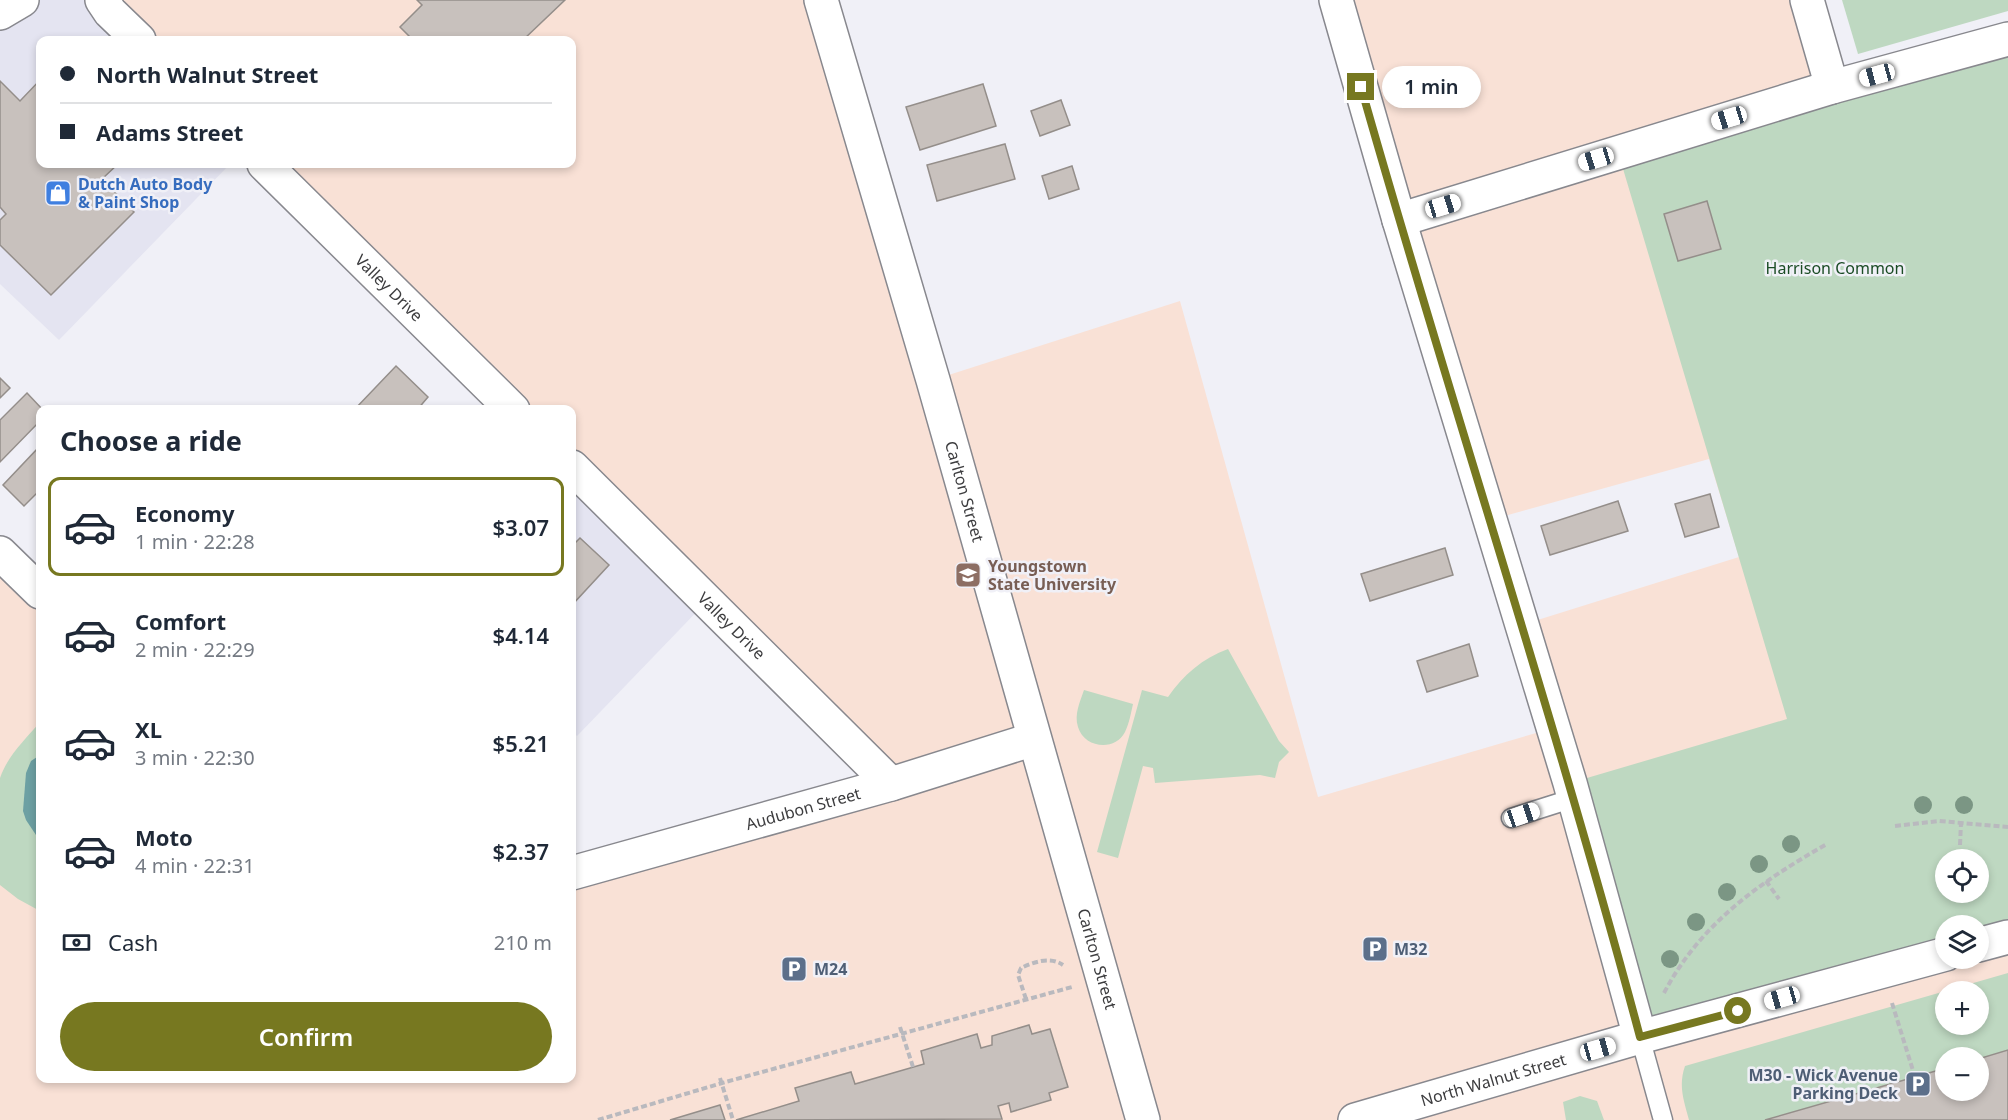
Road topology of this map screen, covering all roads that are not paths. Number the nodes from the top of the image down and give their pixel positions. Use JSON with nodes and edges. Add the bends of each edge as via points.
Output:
{"nodes":[{"id":1,"x":22,"y":0,"type":"edge"},
{"id":2,"x":102,"y":0,"type":"edge"},
{"id":3,"x":821,"y":0,"type":"edge"},
{"id":4,"x":1336,"y":0,"type":"edge"},
{"id":5,"x":1807,"y":0,"type":"edge"},
{"id":6,"x":0,"y":12,"type":"edge"},
{"id":7,"x":135,"y":36,"type":"edge"},
{"id":8,"x":2008,"y":39,"type":"edge"},
{"id":9,"x":1832,"y":87,"type":"junction"},
{"id":10,"x":268,"y":168,"type":"edge"},
{"id":11,"x":1399,"y":220,"type":"junction"},
{"id":12,"x":508,"y":405,"type":"edge"},
{"id":13,"x":576,"y":471,"type":"edge"},
{"id":14,"x":0,"y":553,"type":"edge"},
{"id":15,"x":36,"y":588,"type":"edge"},
{"id":16,"x":1034,"y":739,"type":"junction"},
{"id":17,"x":891,"y":784,"type":"junction"},
{"id":18,"x":1574,"y":798,"type":"junction"},
{"id":19,"x":1511,"y":818,"type":"dead end"},
{"id":20,"x":576,"y":872,"type":"edge"},
{"id":21,"x":2008,"y":937,"type":"edge"},
{"id":22,"x":1989,"y":942,"type":"edge"},
{"id":23,"x":1935,"y":957,"type":"edge"},
{"id":24,"x":1640,"y":1037,"type":"junction"},
{"id":25,"x":1143,"y":1120,"type":"edge"},
{"id":26,"x":1355,"y":1120,"type":"edge"},
{"id":27,"x":1663,"y":1120,"type":"edge"}],
"edges":[{"from":1,"to":6,"type":"street"},
{"from":2,"to":7,"type":"street"},
{"from":3,"to":16,"type":"street","name":"Carlton Street"},
{"from":4,"to":11,"type":"street"},
{"from":5,"to":9,"type":"street"},
{"from":8,"to":9,"type":"street"},
{"from":9,"to":11,"type":"street"},
{"from":10,"to":12,"type":"street","name":"Valley Drive"},
{"from":11,"to":18,"type":"street"},
{"from":13,"to":17,"type":"street","name":"Valley Drive"},
{"from":14,"to":15,"type":"street"},
{"from":16,"to":17,"type":"street","name":"Audubon Street"},
{"from":16,"to":25,"type":"street","name":"Carlton Street"},
{"from":17,"to":20,"type":"street","name":"Audubon Street"},
{"from":18,"to":19,"type":"lane"},
{"from":18,"to":24,"type":"street"},
{"from":21,"to":22,"type":"street"},
{"from":23,"to":24,"type":"street","name":"North Walnut Street"},
{"from":24,"to":26,"type":"street","name":"North Walnut Street"},
{"from":24,"to":27,"type":"lane"}]}
